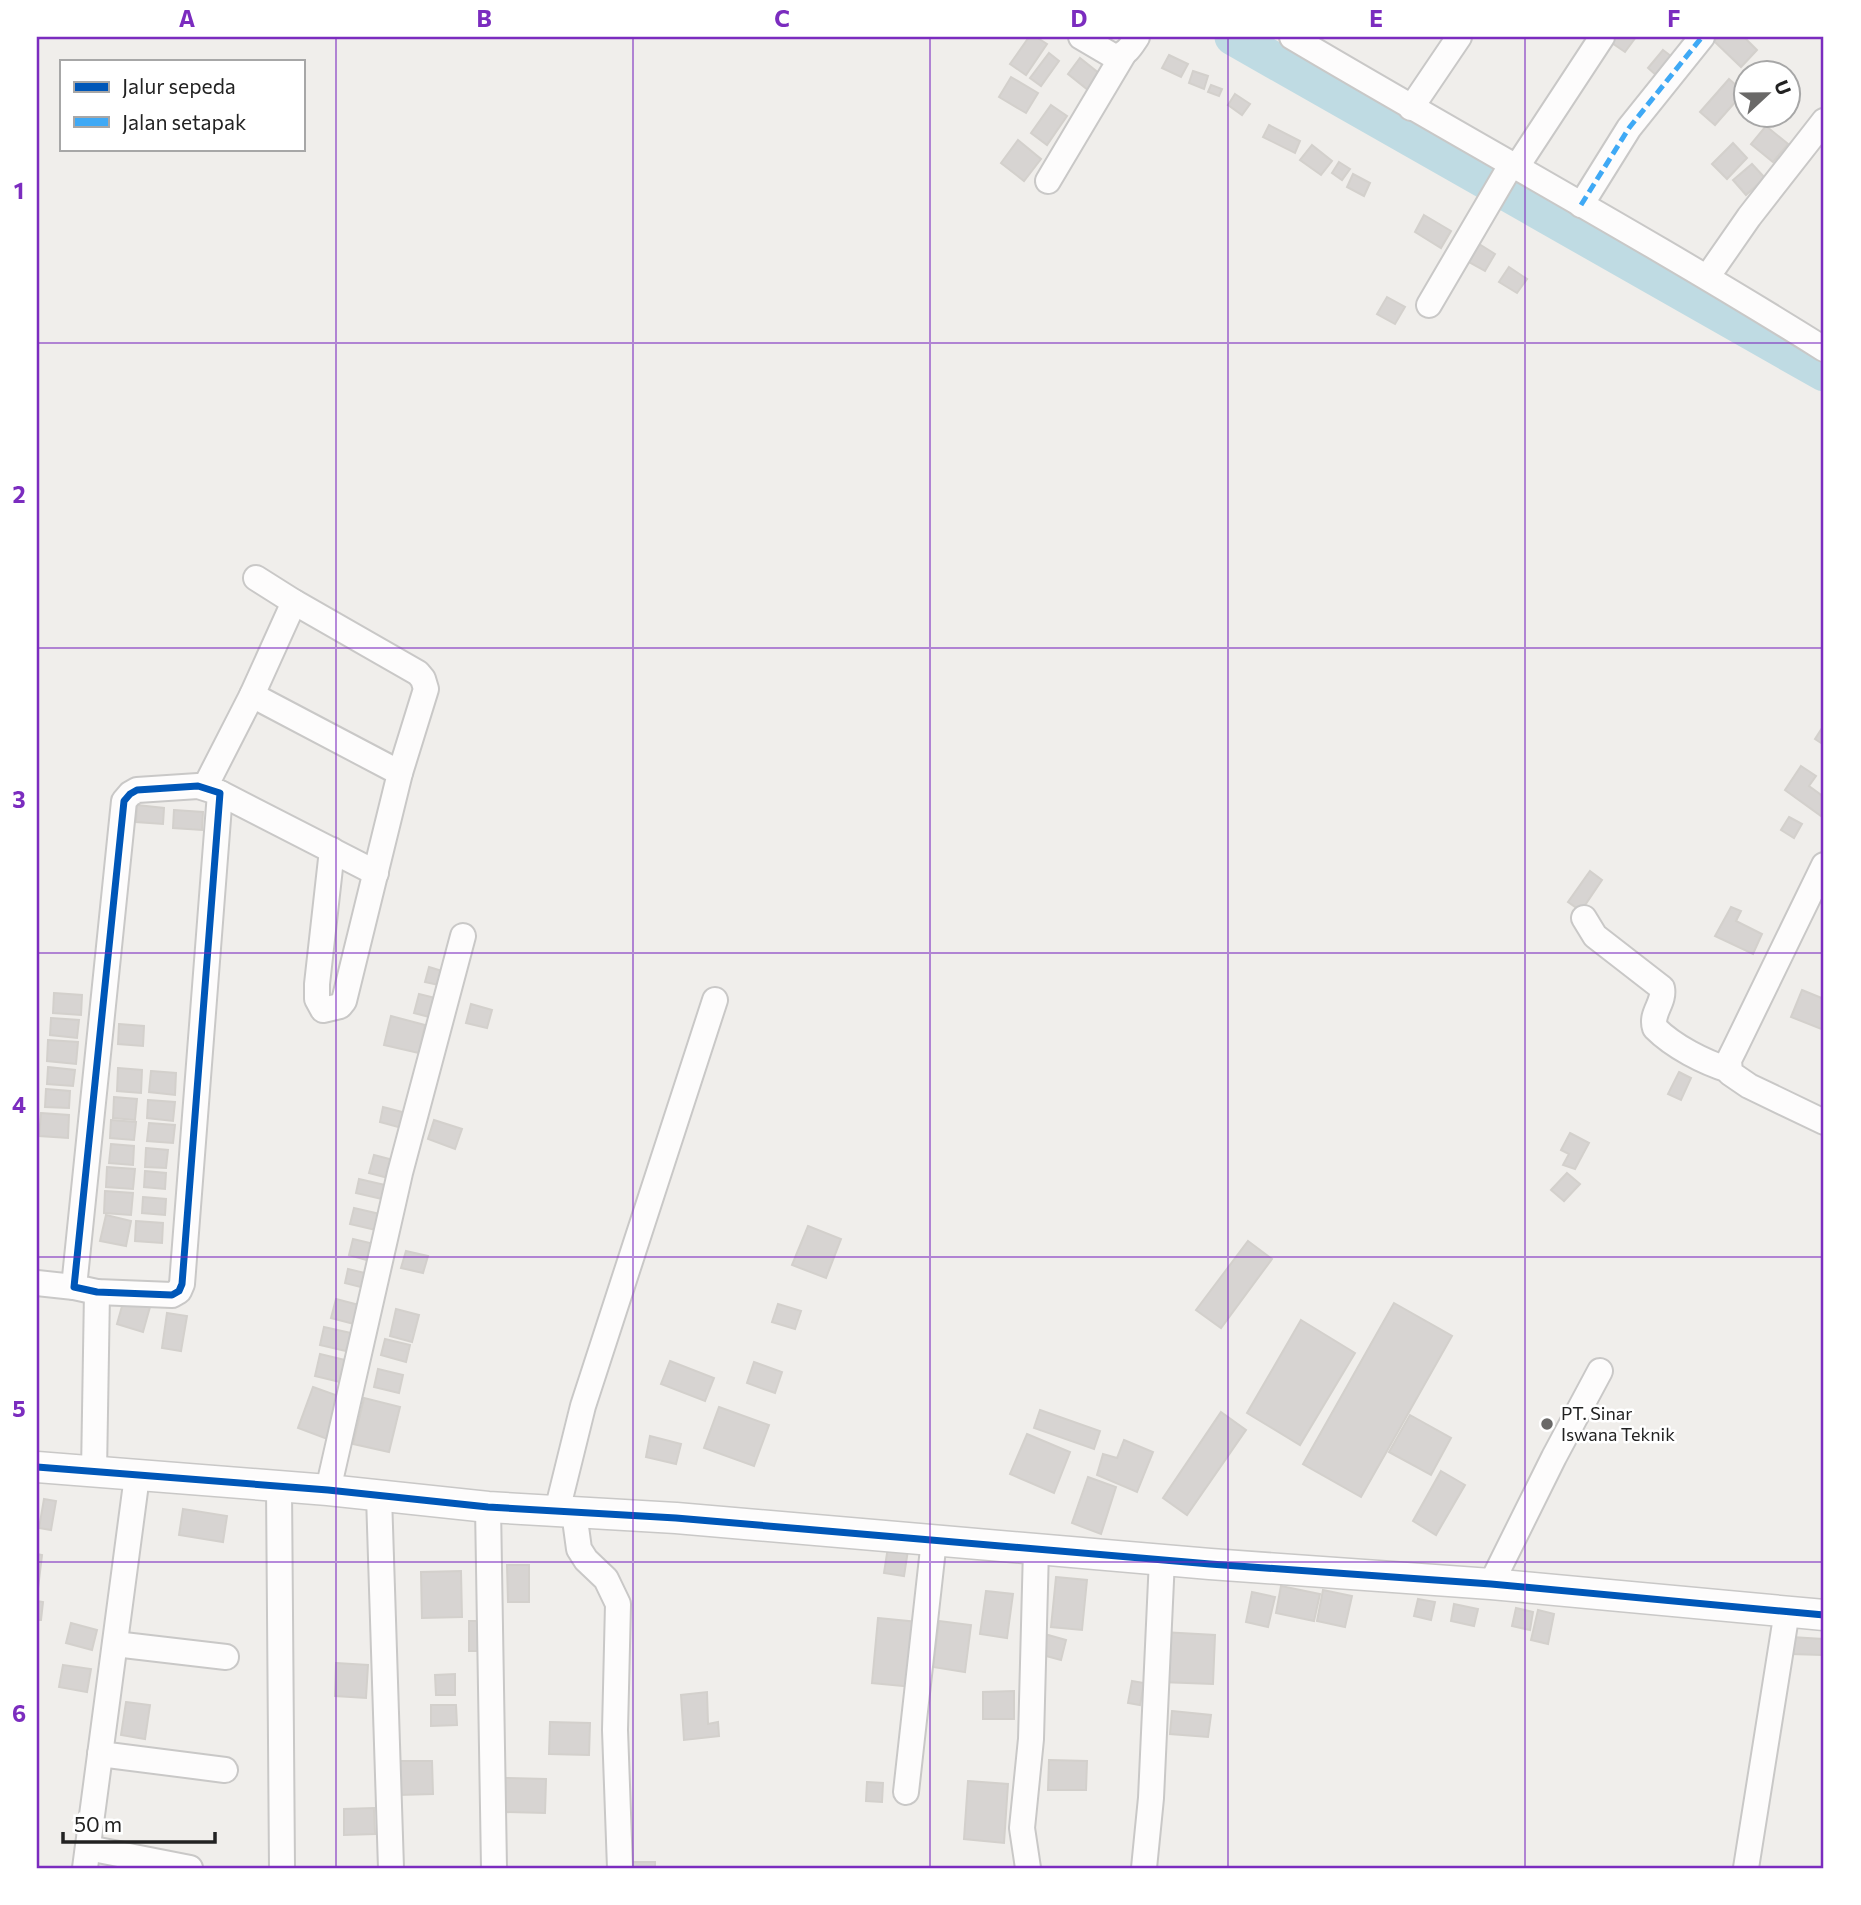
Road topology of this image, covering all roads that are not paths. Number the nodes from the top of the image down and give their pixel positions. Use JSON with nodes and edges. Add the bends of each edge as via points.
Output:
{"nodes":[{"id":1,"x":1081,"y":37,"type":"edge"},
{"id":2,"x":1292,"y":37,"type":"edge"},
{"id":3,"x":1459,"y":37,"type":"edge"},
{"id":4,"x":1602,"y":37,"type":"edge"},
{"id":5,"x":1702,"y":37,"type":"edge"},
{"id":6,"x":1130,"y":46,"type":"edge"},
{"id":7,"x":1411,"y":108,"type":"junction"},
{"id":8,"x":1824,"y":121,"type":"edge"},
{"id":9,"x":1512,"y":168,"type":"junction"},
{"id":10,"x":1048,"y":181,"type":"dead end"},
{"id":11,"x":1581,"y":205,"type":"junction"},
{"id":12,"x":1708,"y":276,"type":"junction"},
{"id":13,"x":1429,"y":305,"type":"dead end"},
{"id":14,"x":1824,"y":349,"type":"edge"},
{"id":15,"x":256,"y":578,"type":"dead end"},
{"id":16,"x":294,"y":602,"type":"junction"},
{"id":17,"x":252,"y":695,"type":"junction"},
{"id":18,"x":400,"y":773,"type":"junction"},
{"id":19,"x":212,"y":790,"type":"junction"},
{"id":20,"x":332,"y":850,"type":"junction"},
{"id":21,"x":1824,"y":865,"type":"edge"},
{"id":22,"x":376,"y":873,"type":"junction"},
{"id":23,"x":1584,"y":918,"type":"dead end"},
{"id":24,"x":463,"y":936,"type":"dead end"},
{"id":25,"x":715,"y":1000,"type":"dead end"},
{"id":26,"x":1729,"y":1070,"type":"junction"},
{"id":27,"x":1824,"y":1122,"type":"edge"},
{"id":28,"x":37,"y":1283,"type":"edge"},
{"id":29,"x":85,"y":1289,"type":"junction"},
{"id":30,"x":1600,"y":1371,"type":"dead end"},
{"id":31,"x":37,"y":1467,"type":"edge"},
{"id":32,"x":94,"y":1472,"type":"junction"},
{"id":33,"x":137,"y":1476,"type":"junction"},
{"id":34,"x":279,"y":1487,"type":"junction"},
{"id":35,"x":328,"y":1490,"type":"junction"},
{"id":36,"x":379,"y":1496,"type":"junction"},
{"id":37,"x":488,"y":1507,"type":"junction"},
{"id":38,"x":565,"y":1512,"type":"junction"},
{"id":39,"x":934,"y":1540,"type":"junction"},
{"id":40,"x":1036,"y":1549,"type":"junction"},
{"id":41,"x":1162,"y":1559,"type":"junction"},
{"id":42,"x":1491,"y":1584,"type":"junction"},
{"id":43,"x":1787,"y":1611,"type":"junction"},
{"id":44,"x":1824,"y":1615,"type":"edge"},
{"id":45,"x":115,"y":1644,"type":"junction"},
{"id":46,"x":226,"y":1657,"type":"dead end"},
{"id":47,"x":100,"y":1754,"type":"junction"},
{"id":48,"x":225,"y":1770,"type":"dead end"},
{"id":49,"x":906,"y":1792,"type":"dead end"},
{"id":50,"x":87,"y":1858,"type":"edge"},
{"id":51,"x":190,"y":1868,"type":"edge"},
{"id":52,"x":282,"y":1868,"type":"edge"},
{"id":53,"x":391,"y":1868,"type":"edge"},
{"id":54,"x":494,"y":1868,"type":"edge"},
{"id":55,"x":620,"y":1868,"type":"edge"},
{"id":56,"x":1028,"y":1868,"type":"edge"},
{"id":57,"x":1144,"y":1868,"type":"edge"},
{"id":58,"x":1746,"y":1868,"type":"edge"}],
"edges":[{"from":1,"to":6,"type":"street","via":[[1115,57]]},
{"from":2,"to":7,"type":"street"},
{"from":3,"to":7,"type":"street"},
{"from":4,"to":9,"type":"street"},
{"from":5,"to":11,"type":"street","via":[[1612,152]]},
{"from":6,"to":10,"type":"street"},
{"from":7,"to":9,"type":"street"},
{"from":8,"to":12,"type":"street"},
{"from":9,"to":11,"type":"street"},
{"from":9,"to":13,"type":"street"},
{"from":11,"to":12,"type":"street"},
{"from":12,"to":14,"type":"street"},
{"from":15,"to":16,"type":"street"},
{"from":16,"to":17,"type":"street"},
{"from":16,"to":18,"type":"street","via":[[424,679],[426,689]]},
{"from":17,"to":18,"type":"street"},
{"from":17,"to":19,"type":"street"},
{"from":18,"to":22,"type":"street"},
{"from":19,"to":20,"type":"street"},
{"from":19,"to":29,"type":"street","via":[[137,790],[124,801]]},
{"from":19,"to":29,"type":"street","via":[[182,1284],[172,1295]]},
{"from":20,"to":22,"type":"street"},
{"from":20,"to":22,"type":"street","via":[[317,984],[323,1010],[344,1001]]},
{"from":21,"to":26,"type":"street","via":[[1729,1060]]},
{"from":23,"to":26,"type":"street","via":[[1595,936],[1662,988],[1663,998],[1653,1018],[1655,1028],[1686,1050]]},
{"from":24,"to":35,"type":"street","via":[[400,1173]]},
{"from":25,"to":38,"type":"street","via":[[583,1406]]},
{"from":26,"to":27,"type":"street","via":[[1749,1086]]},
{"from":28,"to":29,"type":"street"},
{"from":29,"to":32,"type":"street"},
{"from":30,"to":42,"type":"street"},
{"from":31,"to":32,"type":"street"},
{"from":32,"to":33,"type":"street"},
{"from":33,"to":34,"type":"street"},
{"from":33,"to":45,"type":"street"},
{"from":34,"to":35,"type":"street"},
{"from":34,"to":52,"type":"street"},
{"from":35,"to":36,"type":"street"},
{"from":36,"to":37,"type":"street"},
{"from":36,"to":53,"type":"street"},
{"from":37,"to":38,"type":"street"},
{"from":37,"to":54,"type":"street"},
{"from":38,"to":39,"type":"street"},
{"from":38,"to":55,"type":"street","via":[[579,1549],[606,1578],[618,1604],[615,1730]]},
{"from":39,"to":40,"type":"street"},
{"from":39,"to":49,"type":"street"},
{"from":40,"to":41,"type":"street"},
{"from":40,"to":56,"type":"street","via":[[1031,1740],[1022,1828]]},
{"from":41,"to":42,"type":"street"},
{"from":41,"to":57,"type":"street"},
{"from":42,"to":43,"type":"street"},
{"from":43,"to":44,"type":"street"},
{"from":43,"to":58,"type":"street"},
{"from":45,"to":46,"type":"street"},
{"from":45,"to":47,"type":"street"},
{"from":47,"to":48,"type":"street"},
{"from":47,"to":50,"type":"street"},
{"from":50,"to":51,"type":"street"}]}
